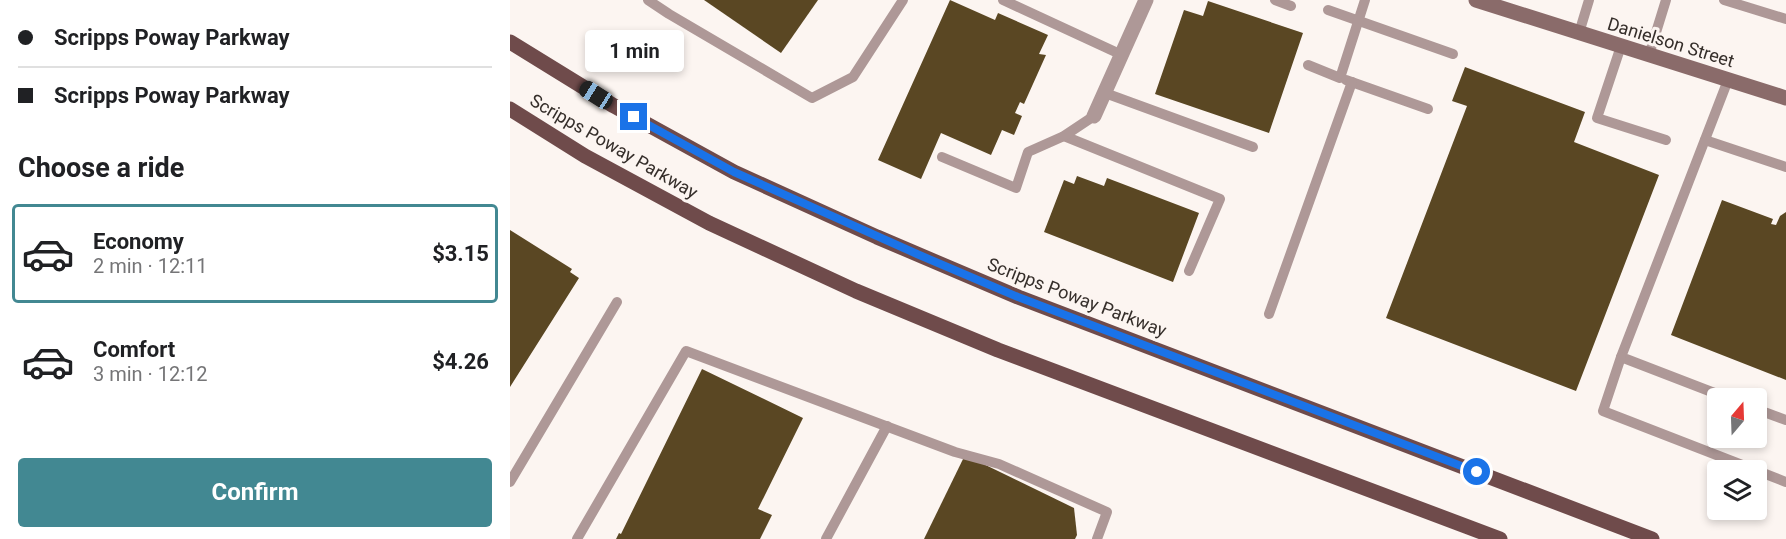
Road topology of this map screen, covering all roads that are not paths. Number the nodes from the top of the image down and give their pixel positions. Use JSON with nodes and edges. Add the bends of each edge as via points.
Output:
{"nodes":[{"id":1,"x":648,"y":0,"type":"edge"},
{"id":2,"x":903,"y":0,"type":"edge"},
{"id":3,"x":1003,"y":0,"type":"edge"},
{"id":4,"x":1146,"y":0,"type":"edge"},
{"id":5,"x":1275,"y":0,"type":"edge"},
{"id":6,"x":1365,"y":0,"type":"edge"},
{"id":7,"x":1476,"y":0,"type":"edge"},
{"id":8,"x":1589,"y":0,"type":"edge"},
{"id":9,"x":1666,"y":0,"type":"edge"},
{"id":10,"x":1724,"y":0,"type":"edge"},
{"id":11,"x":1291,"y":6,"type":"dead end"},
{"id":12,"x":1328,"y":10,"type":"dead end"},
{"id":13,"x":1786,"y":19,"type":"edge"},
{"id":14,"x":1359,"y":21,"type":"junction"},
{"id":15,"x":1579,"y":33,"type":"junction"},
{"id":16,"x":510,"y":42,"type":"edge"},
{"id":17,"x":1621,"y":46,"type":"junction"},
{"id":18,"x":1453,"y":54,"type":"dead end"},
{"id":19,"x":1122,"y":55,"type":"junction"},
{"id":20,"x":1649,"y":56,"type":"junction"},
{"id":21,"x":1308,"y":65,"type":"dead end"},
{"id":22,"x":1340,"y":78,"type":"junction"},
{"id":23,"x":1728,"y":80,"type":"junction"},
{"id":24,"x":1352,"y":82,"type":"junction"},
{"id":25,"x":1105,"y":93,"type":"junction"},
{"id":26,"x":1786,"y":98,"type":"edge"},
{"id":27,"x":510,"y":109,"type":"edge"},
{"id":28,"x":1428,"y":109,"type":"dead end"},
{"id":29,"x":1094,"y":116,"type":"joint"},
{"id":30,"x":1064,"y":136,"type":"junction"},
{"id":31,"x":1666,"y":140,"type":"dead end"},
{"id":32,"x":1705,"y":140,"type":"junction"},
{"id":33,"x":1253,"y":147,"type":"dead end"},
{"id":34,"x":942,"y":157,"type":"dead end"},
{"id":35,"x":1786,"y":167,"type":"edge"},
{"id":36,"x":1189,"y":271,"type":"dead end"},
{"id":37,"x":617,"y":302,"type":"dead end"},
{"id":38,"x":1269,"y":314,"type":"dead end"},
{"id":39,"x":1621,"y":357,"type":"junction"},
{"id":40,"x":1707,"y":390,"type":"edge"},
{"id":41,"x":1767,"y":413,"type":"edge"},
{"id":42,"x":1786,"y":420,"type":"edge"},
{"id":43,"x":888,"y":426,"type":"junction"},
{"id":44,"x":510,"y":482,"type":"edge"},
{"id":45,"x":1786,"y":482,"type":"edge"},
{"id":46,"x":577,"y":539,"type":"edge"},
{"id":47,"x":826,"y":539,"type":"edge"},
{"id":48,"x":1097,"y":539,"type":"edge"},
{"id":49,"x":1500,"y":539,"type":"edge"},
{"id":50,"x":1652,"y":539,"type":"edge"}],
"edges":[{"from":1,"to":2,"type":"lane","via":[[812,98],[853,77]]},
{"from":3,"to":19,"type":"lane"},
{"from":4,"to":19,"type":"street"},
{"from":5,"to":11,"type":"lane"},
{"from":6,"to":14,"type":"lane"},
{"from":7,"to":15,"type":"street","name":"Danielson Street"},
{"from":8,"to":15,"type":"lane"},
{"from":9,"to":20,"type":"lane"},
{"from":10,"to":13,"type":"lane"},
{"from":12,"to":14,"type":"lane"},
{"from":14,"to":18,"type":"lane"},
{"from":14,"to":22,"type":"lane"},
{"from":15,"to":17,"type":"street","name":"Danielson Street"},
{"from":16,"to":50,"type":"main road","name":"Scripps Poway Parkway","via":[[614,106],[734,172],[877,237],[1018,297]]},
{"from":17,"to":20,"type":"street","name":"Danielson Street"},
{"from":17,"to":31,"type":"lane","via":[[1597,117]]},
{"from":19,"to":25,"type":"street"},
{"from":20,"to":23,"type":"street","name":"Danielson Street"},
{"from":21,"to":22,"type":"lane"},
{"from":22,"to":24,"type":"lane"},
{"from":23,"to":26,"type":"street","name":"Danielson Street"},
{"from":23,"to":32,"type":"lane"},
{"from":24,"to":28,"type":"lane"},
{"from":24,"to":38,"type":"lane"},
{"from":25,"to":29,"type":"street"},
{"from":25,"to":33,"type":"lane"},
{"from":27,"to":49,"type":"main road","name":"Scripps Poway Parkway","via":[[585,156],[709,223],[856,291],[998,350]]},
{"from":29,"to":30,"type":"lane"},
{"from":30,"to":34,"type":"lane","via":[[1028,152],[1016,188]]},
{"from":30,"to":36,"type":"lane","via":[[1220,199]]},
{"from":32,"to":35,"type":"lane"},
{"from":32,"to":39,"type":"lane"},
{"from":37,"to":44,"type":"lane"},
{"from":39,"to":40,"type":"lane"},
{"from":39,"to":45,"type":"lane","via":[[1603,411]]},
{"from":41,"to":42,"type":"lane"},
{"from":43,"to":46,"type":"lane","via":[[686,351]]},
{"from":43,"to":47,"type":"lane"},
{"from":43,"to":48,"type":"lane","via":[[999,464],[1107,512]]}]}
